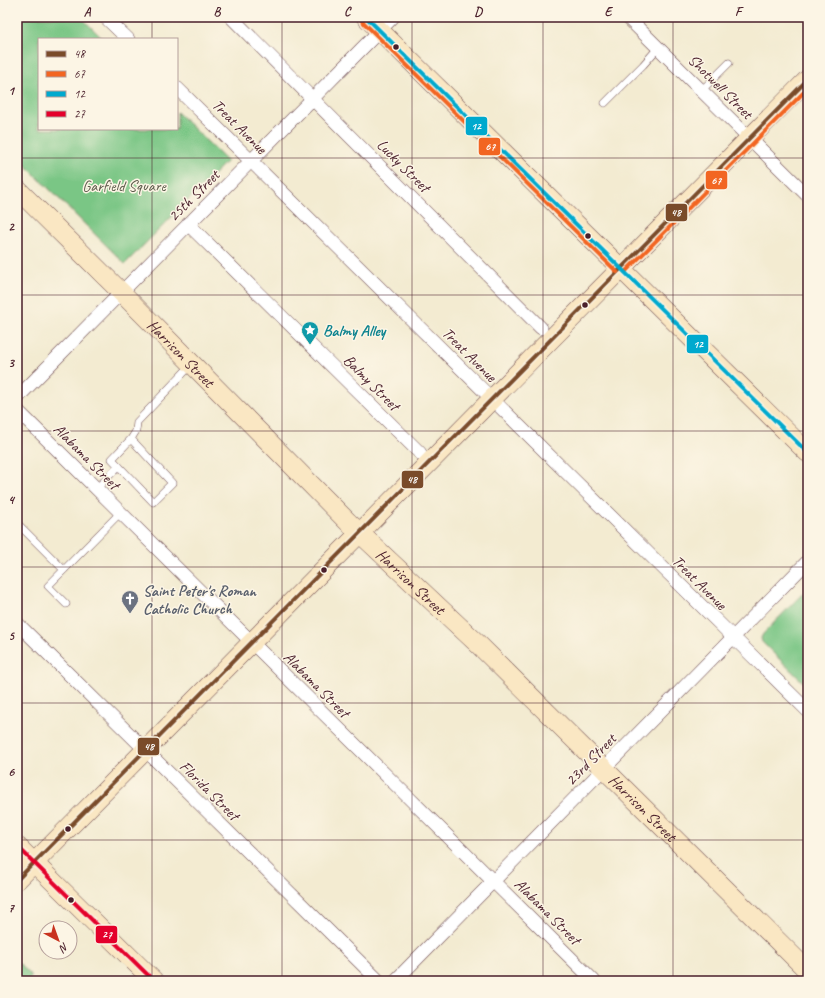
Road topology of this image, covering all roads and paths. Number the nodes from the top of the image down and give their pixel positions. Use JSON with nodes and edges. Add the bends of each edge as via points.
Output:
{"nodes":[{"id":1,"x":106,"y":17,"type":"edge"},
{"id":2,"x":231,"y":17,"type":"edge"},
{"id":3,"x":366,"y":17,"type":"edge"},
{"id":4,"x":393,"y":17,"type":"edge"},
{"id":5,"x":627,"y":17,"type":"edge"},
{"id":6,"x":380,"y":30,"type":"junction"},
{"id":7,"x":127,"y":38,"type":"edge"},
{"id":8,"x":658,"y":48,"type":"junction"},
{"id":9,"x":730,"y":63,"type":"dead end"},
{"id":10,"x":808,"y":79,"type":"edge"},
{"id":11,"x":178,"y":89,"type":"edge"},
{"id":12,"x":701,"y":91,"type":"junction"},
{"id":13,"x":313,"y":98,"type":"junction"},
{"id":14,"x":605,"y":103,"type":"dead end"},
{"id":15,"x":749,"y":138,"type":"junction"},
{"id":16,"x":251,"y":161,"type":"junction"},
{"id":17,"x":17,"y":189,"type":"edge"},
{"id":18,"x":808,"y":196,"type":"edge"},
{"id":19,"x":188,"y":224,"type":"junction"},
{"id":20,"x":621,"y":268,"type":"junction"},
{"id":21,"x":121,"y":292,"type":"junction"},
{"id":22,"x":546,"y":334,"type":"junction"},
{"id":23,"x":192,"y":364,"type":"junction"},
{"id":24,"x":17,"y":398,"type":"edge"},
{"id":25,"x":492,"y":399,"type":"junction"},
{"id":26,"x":17,"y":410,"type":"edge"},
{"id":27,"x":131,"y":439,"type":"junction"},
{"id":28,"x":808,"y":453,"type":"edge"},
{"id":29,"x":424,"y":458,"type":"junction"},
{"id":30,"x":119,"y":466,"type":"junction"},
{"id":31,"x":96,"y":489,"type":"junction"},
{"id":32,"x":120,"y":513,"type":"junction"},
{"id":33,"x":20,"y":526,"type":"dead end"},
{"id":34,"x":360,"y":533,"type":"junction"},
{"id":35,"x":808,"y":561,"type":"edge"},
{"id":36,"x":64,"y":570,"type":"junction"},
{"id":37,"x":66,"y":604,"type":"dead end"},
{"id":38,"x":17,"y":623,"type":"edge"},
{"id":39,"x":733,"y":638,"type":"junction"},
{"id":40,"x":251,"y":643,"type":"junction"},
{"id":41,"x":808,"y":711,"type":"edge"},
{"id":42,"x":146,"y":750,"type":"junction"},
{"id":43,"x":604,"y":769,"type":"junction"},
{"id":44,"x":17,"y":846,"type":"edge"},
{"id":45,"x":34,"y":862,"type":"junction"},
{"id":46,"x":17,"y":880,"type":"edge"},
{"id":47,"x":493,"y":881,"type":"junction"},
{"id":48,"x":808,"y":971,"type":"edge"},
{"id":49,"x":154,"y":981,"type":"edge"},
{"id":50,"x":379,"y":981,"type":"edge"},
{"id":51,"x":395,"y":981,"type":"edge"},
{"id":52,"x":594,"y":981,"type":"edge"}],
"edges":[{"from":1,"to":7,"type":"street"},
{"from":2,"to":13,"type":"street","name":"Lucky Street"},
{"from":3,"to":6,"type":"street"},
{"from":4,"to":6,"type":"street","name":"25th Street"},
{"from":5,"to":8,"type":"street","name":"Shotwell Street"},
{"from":6,"to":13,"type":"street","name":"25th Street"},
{"from":6,"to":20,"type":"street"},
{"from":8,"to":12,"type":"street","name":"Shotwell Street"},
{"from":8,"to":14,"type":"lane"},
{"from":9,"to":12,"type":"lane"},
{"from":10,"to":15,"type":"street"},
{"from":11,"to":16,"type":"street","name":"Treat Avenue"},
{"from":12,"to":15,"type":"street","name":"Shotwell Street"},
{"from":13,"to":16,"type":"street","name":"25th Street"},
{"from":13,"to":22,"type":"street","name":"Lucky Street"},
{"from":15,"to":18,"type":"street","name":"Shotwell Street"},
{"from":15,"to":20,"type":"street"},
{"from":16,"to":19,"type":"street","name":"25th Street"},
{"from":16,"to":25,"type":"street","name":"Treat Avenue"},
{"from":17,"to":21,"type":"street","name":"Harrison Street"},
{"from":19,"to":21,"type":"street","name":"25th Street"},
{"from":19,"to":29,"type":"street","name":"Balmy Street"},
{"from":20,"to":22,"type":"street"},
{"from":20,"to":28,"type":"street"},
{"from":21,"to":23,"type":"street","name":"Harrison Street"},
{"from":21,"to":24,"type":"street","name":"25th Street"},
{"from":22,"to":25,"type":"street"},
{"from":23,"to":27,"type":"lane","via":[[137,422],[136,431]]},
{"from":23,"to":34,"type":"street","name":"Harrison Street"},
{"from":25,"to":29,"type":"street"},
{"from":25,"to":39,"type":"street","name":"Treat Avenue"},
{"from":26,"to":31,"type":"street","name":"Alabama Street"},
{"from":27,"to":30,"type":"lane","via":[[112,460]]},
{"from":27,"to":30,"type":"lane","via":[[172,483],[153,502]]},
{"from":29,"to":34,"type":"street"},
{"from":30,"to":31,"type":"lane"},
{"from":31,"to":32,"type":"street","name":"Alabama Street"},
{"from":32,"to":36,"type":"lane"},
{"from":32,"to":40,"type":"street","name":"Alabama Street"},
{"from":33,"to":36,"type":"lane"},
{"from":34,"to":40,"type":"street"},
{"from":34,"to":43,"type":"street","name":"Harrison Street","via":[[479,645]]},
{"from":35,"to":39,"type":"street","name":"23rd Street"},
{"from":36,"to":37,"type":"lane","via":[[48,586]]},
{"from":38,"to":42,"type":"street","name":"Florida Street"},
{"from":39,"to":41,"type":"street","name":"Treat Avenue"},
{"from":39,"to":43,"type":"street","name":"23rd Street"},
{"from":40,"to":42,"type":"street"},
{"from":40,"to":47,"type":"street","name":"Alabama Street"},
{"from":42,"to":45,"type":"street"},
{"from":42,"to":50,"type":"street","name":"Florida Street"},
{"from":43,"to":47,"type":"street","name":"23rd Street"},
{"from":43,"to":48,"type":"street","name":"Harrison Street"},
{"from":44,"to":45,"type":"street"},
{"from":45,"to":46,"type":"street"},
{"from":45,"to":49,"type":"street"},
{"from":47,"to":51,"type":"street","name":"23rd Street"},
{"from":47,"to":52,"type":"street","name":"Alabama Street"}]}
